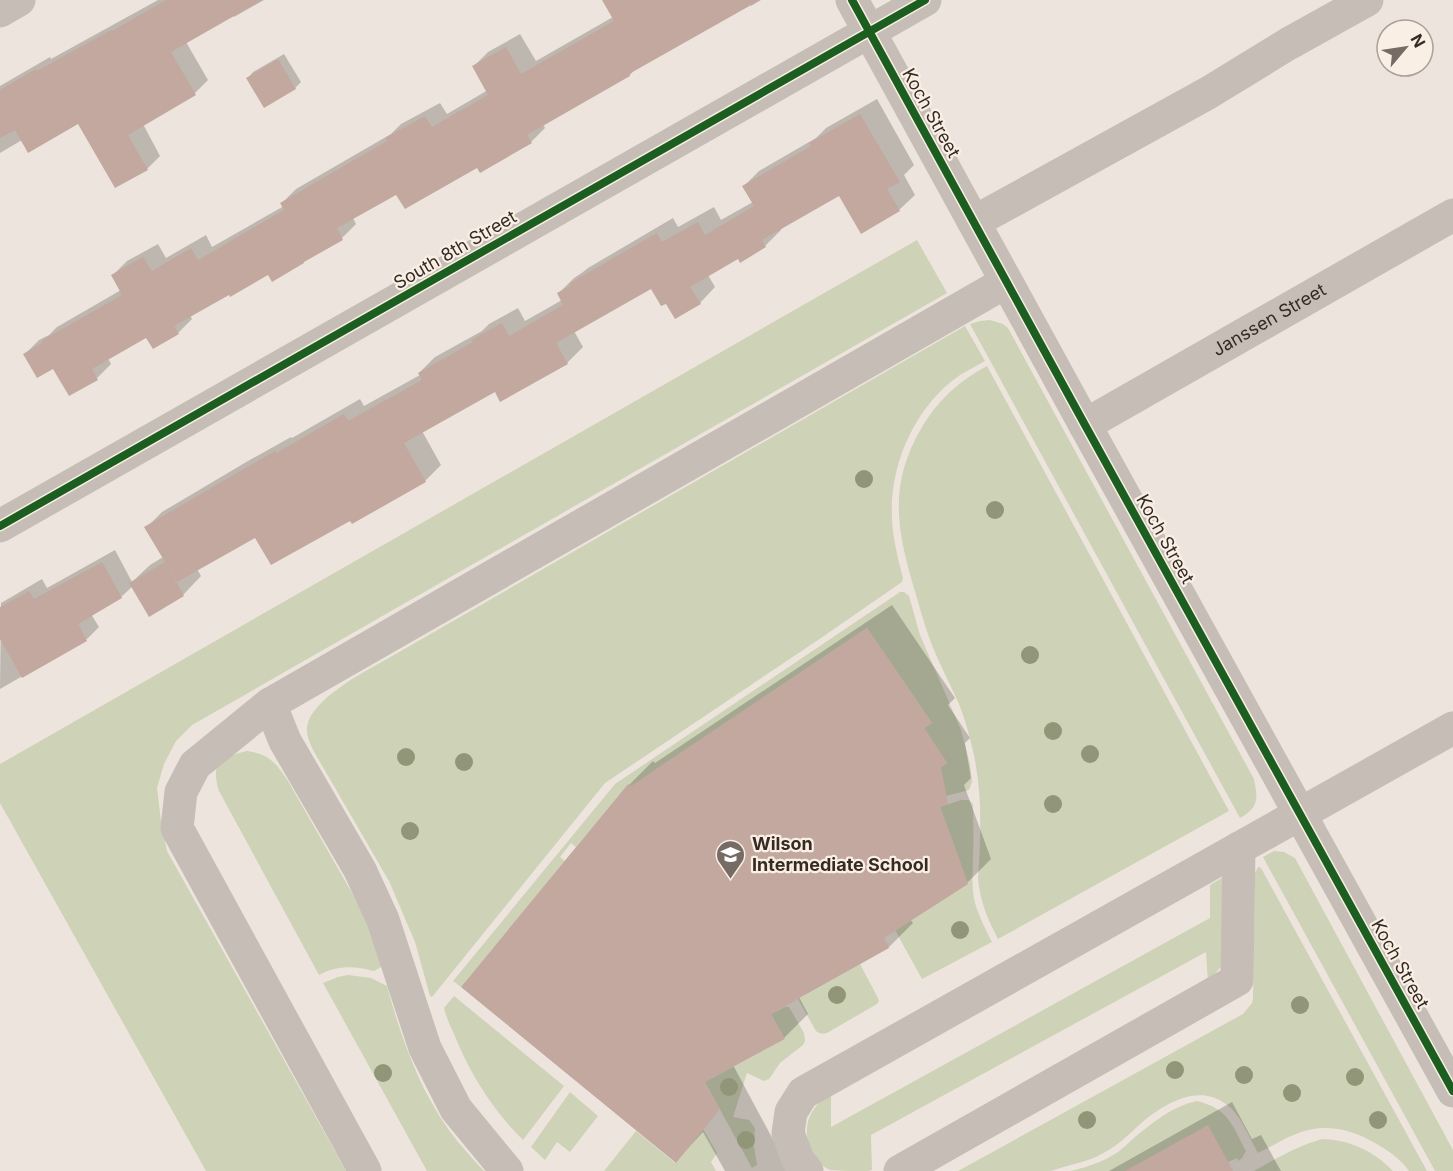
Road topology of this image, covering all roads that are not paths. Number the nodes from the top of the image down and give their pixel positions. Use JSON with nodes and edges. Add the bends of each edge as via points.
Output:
{"nodes":[{"id":1,"x":19,"y":0,"type":"edge"},
{"id":2,"x":852,"y":0,"type":"edge"},
{"id":3,"x":925,"y":0,"type":"edge"},
{"id":4,"x":1367,"y":0,"type":"edge"},
{"id":5,"x":0,"y":11,"type":"edge"},
{"id":6,"x":869,"y":31,"type":"junction"},
{"id":7,"x":1453,"y":215,"type":"edge"},
{"id":8,"x":974,"y":222,"type":"junction"},
{"id":9,"x":1006,"y":282,"type":"junction"},
{"id":10,"x":1085,"y":425,"type":"junction"},
{"id":11,"x":0,"y":526,"type":"edge"},
{"id":12,"x":270,"y":704,"type":"junction"},
{"id":13,"x":1453,"y":728,"type":"edge"},
{"id":14,"x":1301,"y":814,"type":"junction"},
{"id":15,"x":1239,"y":848,"type":"junction"},
{"id":16,"x":1453,"y":1091,"type":"edge"},
{"id":17,"x":365,"y":1171,"type":"edge"},
{"id":18,"x":507,"y":1171,"type":"edge"},
{"id":19,"x":807,"y":1171,"type":"edge"},
{"id":20,"x":900,"y":1171,"type":"edge"}],
"edges":[{"from":1,"to":5,"type":"street"},
{"from":2,"to":6,"type":"street","name":"Koch Street"},
{"from":3,"to":6,"type":"street","name":"South 8th Street"},
{"from":4,"to":8,"type":"street","via":[[1209,93]]},
{"from":6,"to":8,"type":"street","name":"Koch Street"},
{"from":6,"to":11,"type":"street","name":"South 8th Street"},
{"from":7,"to":10,"type":"street","name":"Janssen Street"},
{"from":8,"to":9,"type":"street","name":"Koch Street"},
{"from":9,"to":10,"type":"street","name":"Koch Street"},
{"from":9,"to":12,"type":"street"},
{"from":10,"to":14,"type":"street","name":"Koch Street"},
{"from":12,"to":17,"type":"street","via":[[195,765],[180,792],[177,828]]},
{"from":12,"to":18,"type":"street","via":[[285,741],[360,870],[383,920],[424,1048],[456,1109]]},
{"from":13,"to":14,"type":"street"},
{"from":14,"to":15,"type":"street"},
{"from":14,"to":16,"type":"street","name":"Koch Street"},
{"from":15,"to":19,"type":"street","via":[[803,1093],[791,1112],[788,1133],[798,1160]]},
{"from":15,"to":20,"type":"street","via":[[1237,980]]}]}
